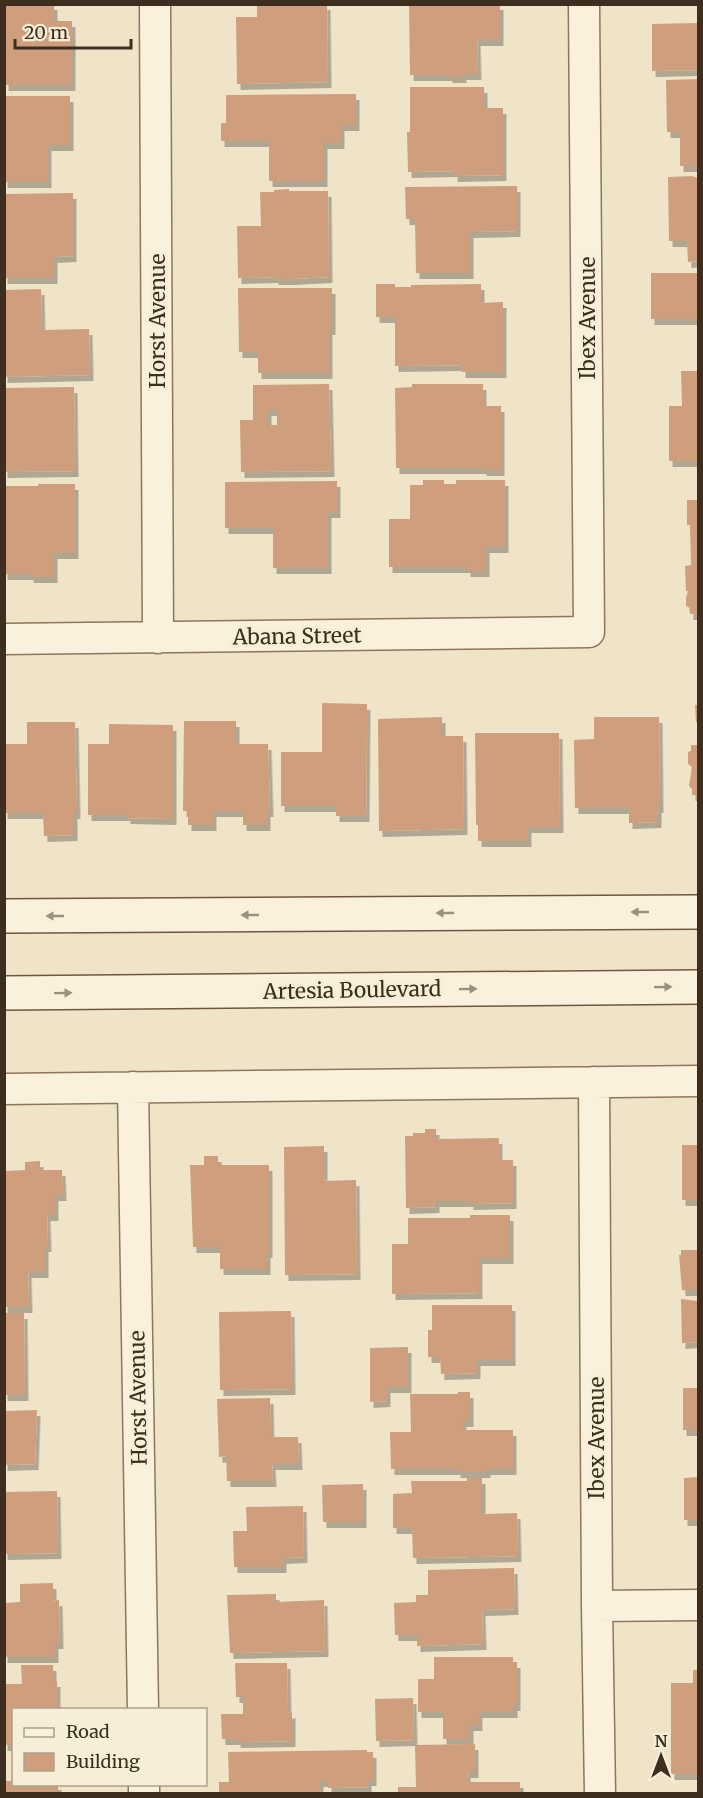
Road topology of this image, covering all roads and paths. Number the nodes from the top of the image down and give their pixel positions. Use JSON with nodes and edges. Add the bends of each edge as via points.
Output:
{"nodes":[{"id":1,"x":155,"y":4,"type":"edge"},
{"id":2,"x":584,"y":4,"type":"edge"},
{"id":3,"x":589,"y":632,"type":"joint"},
{"id":4,"x":158,"y":638,"type":"junction"},
{"id":5,"x":4,"y":639,"type":"edge"},
{"id":6,"x":699,"y":912,"type":"edge"},
{"id":7,"x":4,"y":916,"type":"edge"},
{"id":8,"x":699,"y":987,"type":"edge"},
{"id":9,"x":4,"y":993,"type":"edge"},
{"id":10,"x":699,"y":1081,"type":"edge"},
{"id":11,"x":594,"y":1082,"type":"junction"},
{"id":12,"x":133,"y":1087,"type":"junction"},
{"id":13,"x":4,"y":1089,"type":"edge"},
{"id":14,"x":699,"y":1605,"type":"edge"},
{"id":15,"x":597,"y":1606,"type":"junction"},
{"id":16,"x":143,"y":1708,"type":"edge"},
{"id":17,"x":600,"y":1794,"type":"edge"}],
"edges":[{"from":1,"to":4,"type":"street","name":"Horst Avenue"},
{"from":2,"to":3,"type":"street","name":"Ibex Avenue"},
{"from":3,"to":4,"type":"street","name":"Abana Street"},
{"from":4,"to":5,"type":"street","name":"Abana Street"},
{"from":6,"to":7,"type":"main road","one_way":true},
{"from":9,"to":8,"type":"main road","name":"Artesia Boulevard","one_way":true},
{"from":10,"to":11,"type":"street"},
{"from":11,"to":12,"type":"street"},
{"from":11,"to":15,"type":"street","name":"Ibex Avenue"},
{"from":12,"to":13,"type":"street"},
{"from":12,"to":16,"type":"street","name":"Horst Avenue"},
{"from":14,"to":15,"type":"street"},
{"from":15,"to":17,"type":"street","name":"Ibex Avenue"}]}
